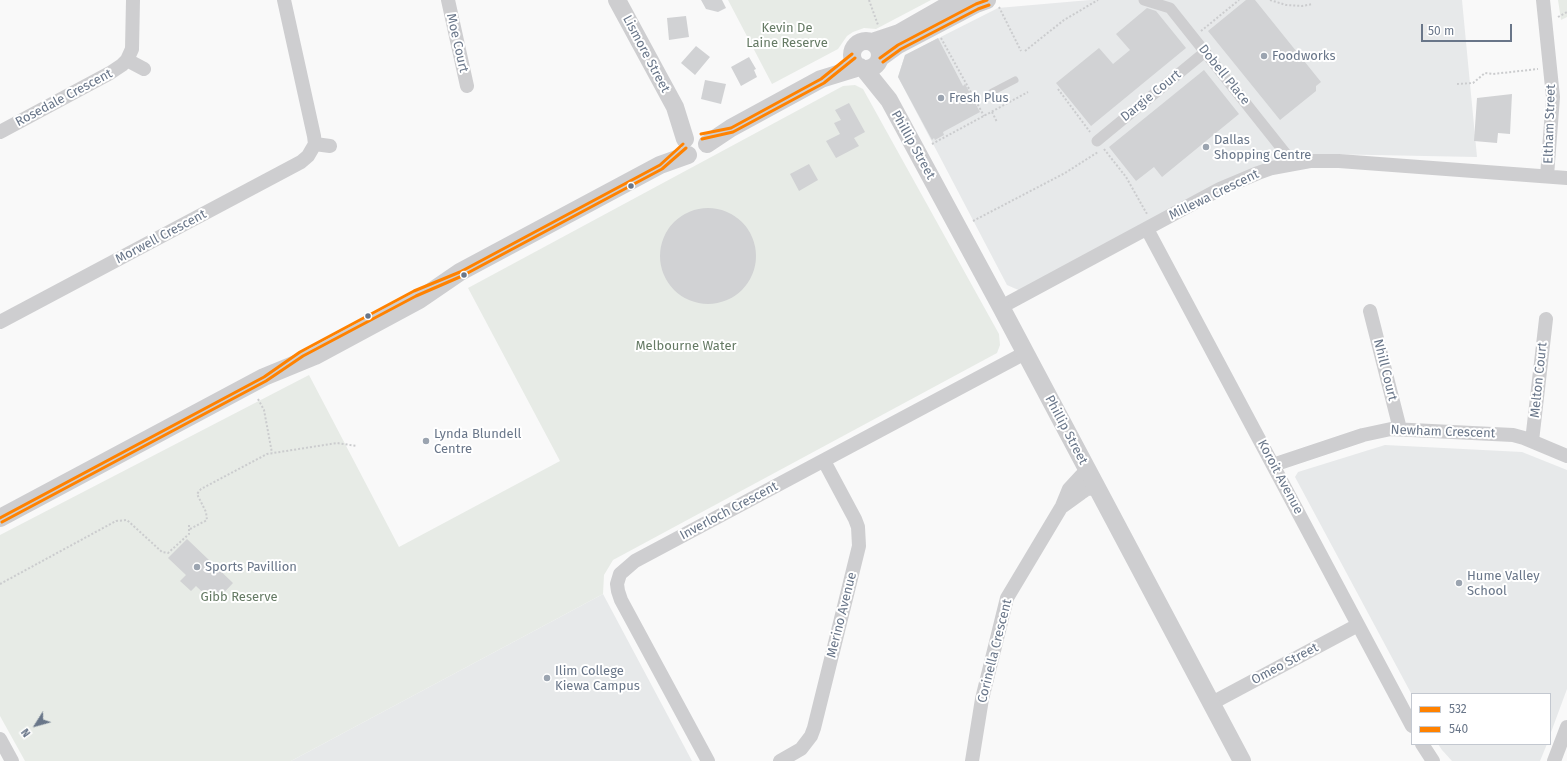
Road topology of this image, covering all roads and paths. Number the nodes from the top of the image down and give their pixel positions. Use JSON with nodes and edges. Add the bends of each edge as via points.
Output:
{"nodes":[{"id":1,"x":133,"y":0,"type":"edge"},
{"id":2,"x":284,"y":0,"type":"edge"},
{"id":3,"x":448,"y":0,"type":"edge"},
{"id":4,"x":617,"y":0,"type":"edge"},
{"id":5,"x":869,"y":0,"type":"edge"},
{"id":6,"x":957,"y":0,"type":"edge"},
{"id":7,"x":1098,"y":0,"type":"edge"},
{"id":8,"x":1144,"y":0,"type":"edge"},
{"id":9,"x":1239,"y":0,"type":"edge"},
{"id":10,"x":1270,"y":0,"type":"edge"},
{"id":11,"x":1543,"y":0,"type":"edge"},
{"id":12,"x":992,"y":2,"type":"edge"},
{"id":13,"x":1313,"y":4,"type":"dead end"},
{"id":14,"x":1557,"y":11,"type":"dead end"},
{"id":15,"x":1567,"y":12,"type":"edge"},
{"id":16,"x":939,"y":34,"type":"dead end"},
{"id":17,"x":875,"y":36,"type":"junction"},
{"id":18,"x":1193,"y":37,"type":"junction"},
{"id":19,"x":1021,"y":51,"type":"dead end"},
{"id":20,"x":1025,"y":51,"type":"dead end"},
{"id":21,"x":1205,"y":52,"type":"junction"},
{"id":22,"x":127,"y":60,"type":"junction"},
{"id":23,"x":867,"y":62,"type":"junction"},
{"id":24,"x":144,"y":69,"type":"dead end"},
{"id":25,"x":1539,"y":75,"type":"dead end"},
{"id":26,"x":1015,"y":80,"type":"dead end"},
{"id":27,"x":1457,"y":84,"type":"dead end"},
{"id":28,"x":467,"y":86,"type":"dead end"},
{"id":29,"x":1058,"y":89,"type":"dead end"},
{"id":30,"x":992,"y":92,"type":"dead end"},
{"id":31,"x":1028,"y":92,"type":"dead end"},
{"id":32,"x":992,"y":112,"type":"junction"},
{"id":33,"x":984,"y":116,"type":"junction"},
{"id":34,"x":997,"y":122,"type":"dead end"},
{"id":35,"x":0,"y":132,"type":"edge"},
{"id":36,"x":693,"y":142,"type":"junction"},
{"id":37,"x":315,"y":144,"type":"junction"},
{"id":38,"x":932,"y":144,"type":"dead end"},
{"id":39,"x":1100,"y":145,"type":"junction"},
{"id":40,"x":330,"y":146,"type":"dead end"},
{"id":41,"x":1294,"y":164,"type":"junction"},
{"id":42,"x":1548,"y":176,"type":"junction"},
{"id":43,"x":1567,"y":178,"type":"edge"},
{"id":44,"x":973,"y":221,"type":"dead end"},
{"id":45,"x":1150,"y":227,"type":"junction"},
{"id":46,"x":1001,"y":307,"type":"junction"},
{"id":47,"x":1370,"y":311,"type":"dead end"},
{"id":48,"x":1546,"y":319,"type":"dead end"},
{"id":49,"x":0,"y":322,"type":"edge"},
{"id":50,"x":1025,"y":353,"type":"junction"},
{"id":51,"x":258,"y":399,"type":"dead end"},
{"id":52,"x":1400,"y":429,"type":"junction"},
{"id":53,"x":1532,"y":441,"type":"junction"},
{"id":54,"x":357,"y":446,"type":"dead end"},
{"id":55,"x":272,"y":453,"type":"junction"},
{"id":56,"x":1567,"y":456,"type":"edge"},
{"id":57,"x":824,"y":461,"type":"junction"},
{"id":58,"x":1273,"y":465,"type":"junction"},
{"id":59,"x":1088,"y":471,"type":"junction"},
{"id":60,"x":1097,"y":488,"type":"junction"},
{"id":61,"x":1062,"y":506,"type":"junction"},
{"id":62,"x":0,"y":518,"type":"edge"},
{"id":63,"x":190,"y":524,"type":"dead end"},
{"id":64,"x":190,"y":529,"type":"junction"},
{"id":65,"x":0,"y":584,"type":"edge"},
{"id":66,"x":1358,"y":624,"type":"junction"},
{"id":67,"x":1212,"y":703,"type":"junction"},
{"id":68,"x":1411,"y":724,"type":"edge"},
{"id":69,"x":1567,"y":727,"type":"edge"},
{"id":70,"x":0,"y":738,"type":"edge"},
{"id":71,"x":1423,"y":745,"type":"edge"},
{"id":72,"x":1558,"y":760,"type":"edge"},
{"id":73,"x":12,"y":761,"type":"edge"},
{"id":74,"x":707,"y":761,"type":"edge"},
{"id":75,"x":780,"y":761,"type":"edge"},
{"id":76,"x":972,"y":761,"type":"edge"},
{"id":77,"x":1242,"y":761,"type":"edge"},
{"id":78,"x":1433,"y":761,"type":"edge"}],
"edges":[{"from":1,"to":22,"type":"street","name":"Rosedale Crescent","via":[[132,43]]},
{"from":2,"to":37,"type":"street","via":[[313,125]]},
{"from":3,"to":28,"type":"street","name":"Moe Court"},
{"from":4,"to":36,"type":"street","name":"Lismore Street"},
{"from":5,"to":17,"type":"path"},
{"from":6,"to":17,"type":"street","via":[[899,33]]},
{"from":7,"to":20,"type":"path","via":[[1064,20]]},
{"from":8,"to":18,"type":"street","name":"Dobell Place","via":[[1170,8]]},
{"from":9,"to":18,"type":"path"},
{"from":10,"to":13,"type":"path","via":[[1294,6]]},
{"from":11,"to":42,"type":"street","name":"Eltham Street","via":[[1554,97]]},
{"from":12,"to":19,"type":"path"},
{"from":12,"to":23,"type":"street","via":[[976,4]]},
{"from":14,"to":15,"type":"path","via":[[1557,17]]},
{"from":16,"to":33,"type":"path"},
{"from":17,"to":23,"type":"street","name":"Phillip Street","via":[[878,49]]},
{"from":18,"to":21,"type":"street","name":"Dobell Place"},
{"from":21,"to":39,"type":"street","name":"Dargie Court"},
{"from":21,"to":41,"type":"street","name":"Dobell Place"},
{"from":22,"to":24,"type":"street","name":"Rosedale Crescent"},
{"from":22,"to":35,"type":"street","name":"Rosedale Crescent","via":[[110,74]]},
{"from":23,"to":36,"type":"street","via":[[821,80],[731,128]]},
{"from":23,"to":46,"type":"street","name":"Phillip Street"},
{"from":25,"to":27,"type":"path","via":[[1539,69],[1485,73],[1473,82]]},
{"from":26,"to":30,"type":"lane"},
{"from":29,"to":39,"type":"path"},
{"from":31,"to":32,"type":"path"},
{"from":32,"to":33,"type":"path"},
{"from":32,"to":34,"type":"path"},
{"from":33,"to":38,"type":"path"},
{"from":36,"to":62,"type":"street","via":[[660,165],[460,272],[414,291],[300,352],[264,377]]},
{"from":37,"to":40,"type":"street"},
{"from":37,"to":49,"type":"street","name":"Morwell Crescent","via":[[301,162]]},
{"from":39,"to":44,"type":"path","via":[[1086,161]]},
{"from":39,"to":45,"type":"path","via":[[1126,177]]},
{"from":41,"to":42,"type":"street","name":"Millewa Crescent","via":[[1339,161]]},
{"from":41,"to":45,"type":"street","name":"Millewa Crescent","via":[[1258,173],[1236,182]]},
{"from":42,"to":43,"type":"street","name":"Millewa Crescent"},
{"from":45,"to":46,"type":"street","name":"Millewa Crescent"},
{"from":45,"to":58,"type":"street","name":"Koroit Avenue"},
{"from":46,"to":50,"type":"street","name":"Phillip Street"},
{"from":47,"to":52,"type":"street","name":"Nhill Court"},
{"from":48,"to":53,"type":"street","name":"Melton Court"},
{"from":50,"to":57,"type":"street","name":"Inverloch Crescent"},
{"from":50,"to":59,"type":"street","name":"Phillip Street"},
{"from":51,"to":55,"type":"path","via":[[264,410]]},
{"from":52,"to":53,"type":"street","name":"Newham Crescent","via":[[1513,435]]},
{"from":52,"to":58,"type":"street","name":"Newham Crescent","via":[[1385,429],[1363,435]]},
{"from":53,"to":56,"type":"street","name":"Newham Crescent"},
{"from":54,"to":55,"type":"path","via":[[337,444]]},
{"from":55,"to":64,"type":"path","via":[[201,489],[197,494],[206,512],[206,520]]},
{"from":57,"to":74,"type":"street","name":"Inverloch Crescent","via":[[636,561],[618,578],[621,600]]},
{"from":57,"to":75,"type":"street","name":"Merino Avenue","via":[[858,526],[859,546],[814,728],[801,749]]},
{"from":58,"to":66,"type":"street","name":"Koroit Avenue"},
{"from":59,"to":60,"type":"street","name":"Phillip Street"},
{"from":59,"to":61,"type":"street","name":"Corinella Crescent","via":[[1069,490]]},
{"from":60,"to":61,"type":"street","name":"Corinella Crescent","via":[[1081,492]]},
{"from":60,"to":67,"type":"street","name":"Phillip Street"},
{"from":61,"to":76,"type":"street","name":"Corinella Crescent","via":[[1007,598],[982,699]]},
{"from":63,"to":64,"type":"path"},
{"from":64,"to":65,"type":"path","via":[[189,534],[168,553],[162,552],[127,520],[116,521]]},
{"from":66,"to":67,"type":"street","name":"Omeo Street"},
{"from":66,"to":68,"type":"street","name":"Koroit Avenue"},
{"from":67,"to":77,"type":"street","name":"Phillip Street"},
{"from":69,"to":72,"type":"street"},
{"from":70,"to":73,"type":"street"},
{"from":71,"to":78,"type":"street"}]}
